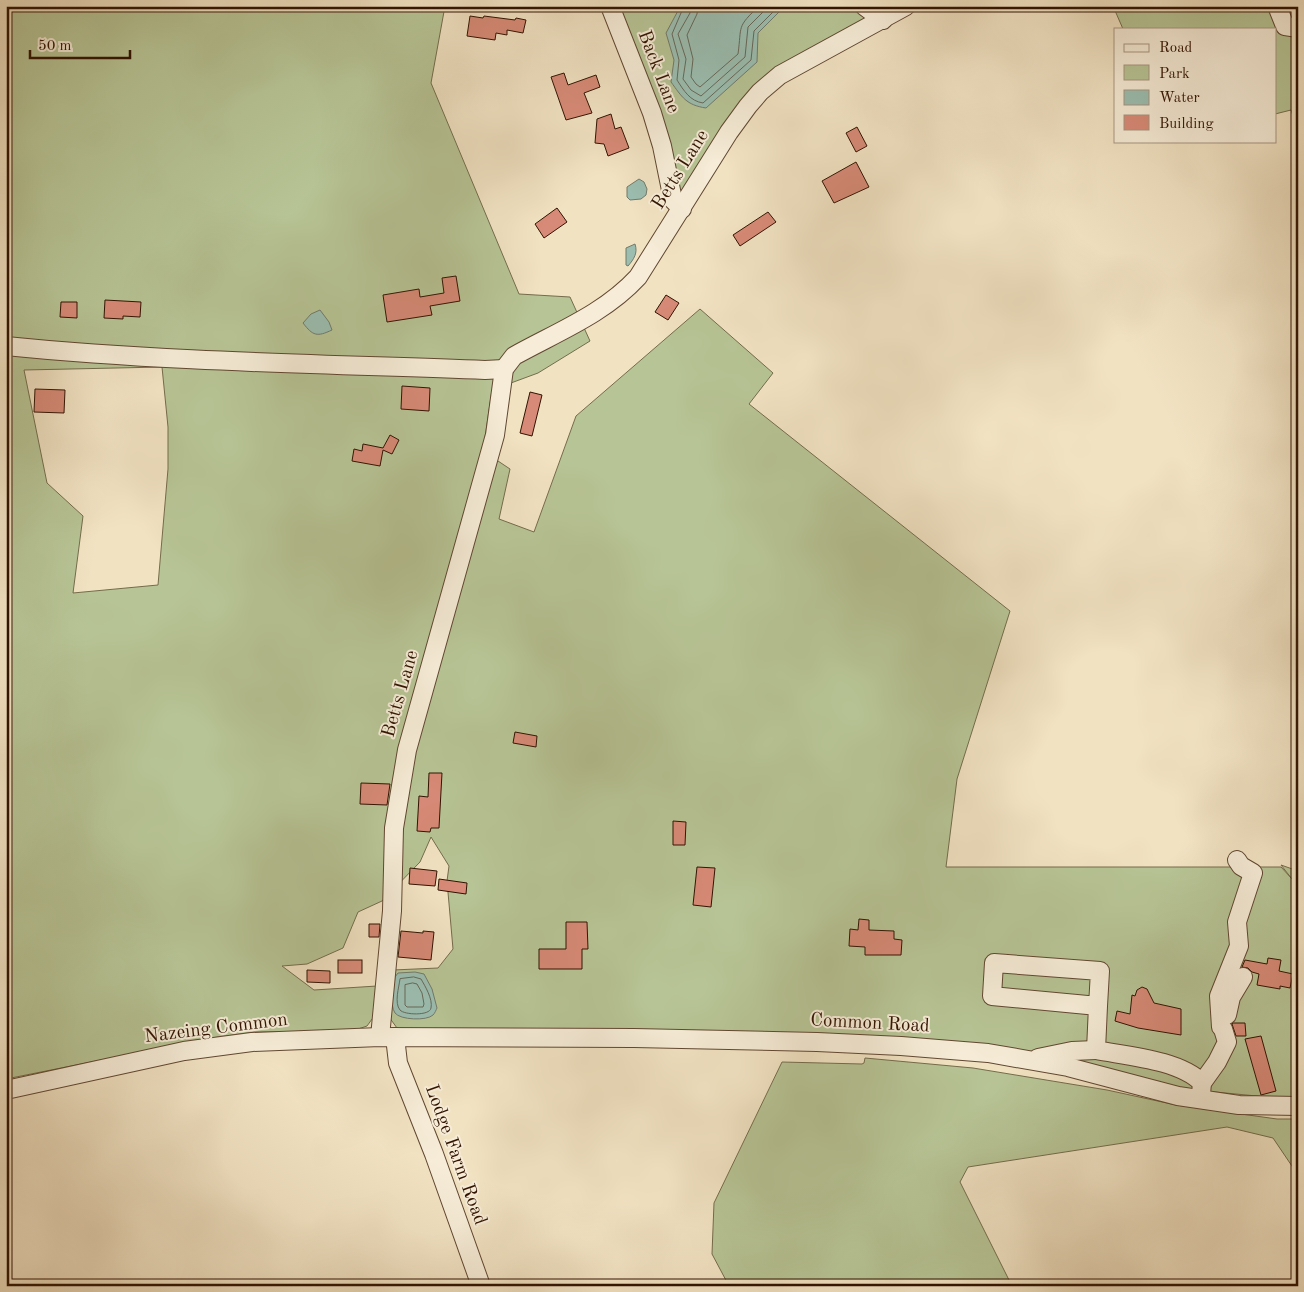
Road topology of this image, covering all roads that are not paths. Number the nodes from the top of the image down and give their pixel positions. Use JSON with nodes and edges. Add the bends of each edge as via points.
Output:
{"nodes":[{"id":1,"x":610,"y":6,"type":"edge"},
{"id":2,"x":864,"y":6,"type":"edge"},
{"id":3,"x":906,"y":6,"type":"edge"},
{"id":4,"x":1277,"y":6,"type":"edge"},
{"id":5,"x":883,"y":20,"type":"junction"},
{"id":6,"x":1298,"y":28,"type":"edge"},
{"id":7,"x":682,"y":209,"type":"junction"},
{"id":8,"x":6,"y":346,"type":"edge"},
{"id":9,"x":504,"y":369,"type":"junction"},
{"id":10,"x":1237,"y":860,"type":"dead end"},
{"id":11,"x":1243,"y":977,"type":"dead end"},
{"id":12,"x":1098,"y":1006,"type":"junction"},
{"id":13,"x":387,"y":1037,"type":"junction"},
{"id":14,"x":434,"y":1037,"type":"joint"},
{"id":15,"x":1227,"y":1040,"type":"junction"},
{"id":16,"x":1096,"y":1050,"type":"junction"},
{"id":17,"x":1031,"y":1060,"type":"junction"},
{"id":18,"x":6,"y":1090,"type":"edge"},
{"id":19,"x":1201,"y":1091,"type":"junction"},
{"id":20,"x":1298,"y":1106,"type":"edge"},
{"id":21,"x":481,"y":1286,"type":"edge"}],
"edges":[{"from":1,"to":7,"type":"street","name":"Back Lane","via":[[652,113],[673,200]]},
{"from":2,"to":5,"type":"street"},
{"from":3,"to":5,"type":"street","name":"Betts Lane"},
{"from":4,"to":6,"type":"street","via":[[1285,26]]},
{"from":5,"to":7,"type":"street","name":"Betts Lane","via":[[772,81],[729,132]]},
{"from":7,"to":9,"type":"street","name":"Betts Lane","via":[[648,264],[627,289],[596,312],[514,356]]},
{"from":8,"to":9,"type":"street","via":[[76,353]]},
{"from":9,"to":13,"type":"street","name":"Betts Lane","via":[[495,435],[407,750],[394,828]]},
{"from":10,"to":15,"type":"street","via":[[1253,873],[1237,922],[1239,946],[1218,996],[1221,1027]]},
{"from":11,"to":15,"type":"street","via":[[1231,997]]},
{"from":12,"to":12,"type":"street","via":[[992,996],[994,963],[1100,971]]},
{"from":12,"to":16,"type":"street"},
{"from":13,"to":14,"type":"street","name":"Nazeing Common"},
{"from":13,"to":18,"type":"street","name":"Nazeing Common","via":[[252,1042],[184,1051]]},
{"from":13,"to":21,"type":"street","name":"Lodge Farm Road","via":[[434,1154]]},
{"from":14,"to":17,"type":"street","name":"Common Road","via":[[817,1042],[988,1053]]},
{"from":15,"to":19,"type":"street"},
{"from":16,"to":17,"type":"street","via":[[1065,1052]]},
{"from":16,"to":19,"type":"street","via":[[1175,1066],[1196,1077]]},
{"from":17,"to":19,"type":"street","name":"Common Road","via":[[1178,1096]]},
{"from":19,"to":20,"type":"street","name":"Common Road","via":[[1239,1105]]}]}
